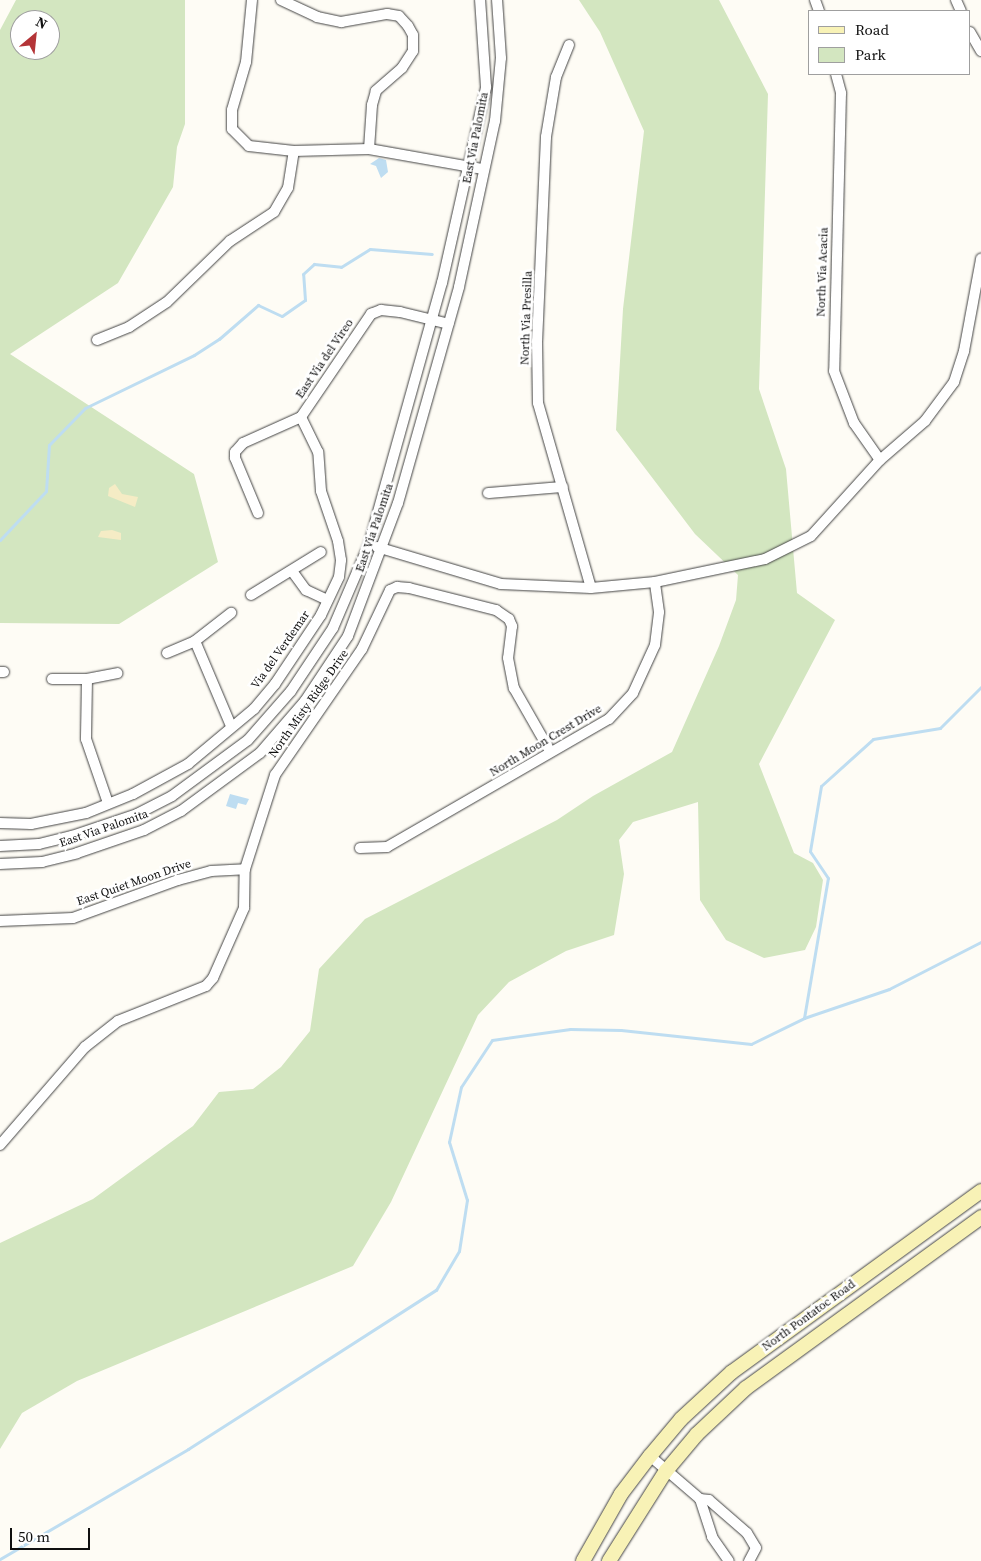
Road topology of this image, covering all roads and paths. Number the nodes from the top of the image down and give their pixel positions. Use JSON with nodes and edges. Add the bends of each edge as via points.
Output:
{"nodes":[{"id":1,"x":252,"y":0,"type":"edge"},
{"id":2,"x":281,"y":0,"type":"edge"},
{"id":3,"x":480,"y":0,"type":"edge"},
{"id":4,"x":497,"y":0,"type":"edge"},
{"id":5,"x":971,"y":34,"type":"edge"},
{"id":6,"x":569,"y":45,"type":"dead end"},
{"id":7,"x":981,"y":51,"type":"edge"},
{"id":8,"x":836,"y":75,"type":"edge"},
{"id":9,"x":369,"y":149,"type":"junction"},
{"id":10,"x":294,"y":151,"type":"junction"},
{"id":11,"x":469,"y":166,"type":"junction"},
{"id":12,"x":483,"y":169,"type":"junction"},
{"id":13,"x":981,"y":260,"type":"edge"},
{"id":14,"x":432,"y":319,"type":"junction"},
{"id":15,"x":449,"y":324,"type":"junction"},
{"id":16,"x":97,"y":340,"type":"dead end"},
{"id":17,"x":301,"y":417,"type":"junction"},
{"id":18,"x":880,"y":460,"type":"junction"},
{"id":19,"x":563,"y":487,"type":"junction"},
{"id":20,"x":488,"y":493,"type":"dead end"},
{"id":21,"x":258,"y":513,"type":"dead end"},
{"id":22,"x":369,"y":544,"type":"junction"},
{"id":23,"x":383,"y":548,"type":"junction"},
{"id":24,"x":322,"y":552,"type":"dead end"},
{"id":25,"x":292,"y":570,"type":"junction"},
{"id":26,"x":655,"y":582,"type":"junction"},
{"id":27,"x":591,"y":588,"type":"junction"},
{"id":28,"x":251,"y":595,"type":"dead end"},
{"id":29,"x":327,"y":600,"type":"junction"},
{"id":30,"x":231,"y":613,"type":"dead end"},
{"id":31,"x":195,"y":641,"type":"junction"},
{"id":32,"x":167,"y":652,"type":"dead end"},
{"id":33,"x":117,"y":673,"type":"dead end"},
{"id":34,"x":86,"y":678,"type":"junction"},
{"id":35,"x":52,"y":679,"type":"dead end"},
{"id":36,"x":230,"y":726,"type":"junction"},
{"id":37,"x":550,"y":751,"type":"junction"},
{"id":38,"x":108,"y":803,"type":"junction"},
{"id":39,"x":0,"y":823,"type":"edge"},
{"id":40,"x":0,"y":846,"type":"edge"},
{"id":41,"x":360,"y":848,"type":"dead end"},
{"id":42,"x":0,"y":864,"type":"edge"},
{"id":43,"x":245,"y":868,"type":"junction"},
{"id":44,"x":0,"y":922,"type":"edge"},
{"id":45,"x":0,"y":1145,"type":"edge"},
{"id":46,"x":981,"y":1191,"type":"edge"},
{"id":47,"x":981,"y":1217,"type":"edge"},
{"id":48,"x":650,"y":1456,"type":"junction"},
{"id":49,"x":666,"y":1471,"type":"junction"},
{"id":50,"x":700,"y":1499,"type":"junction"},
{"id":51,"x":583,"y":1561,"type":"edge"},
{"id":52,"x":609,"y":1561,"type":"edge"},
{"id":53,"x":729,"y":1561,"type":"edge"},
{"id":54,"x":749,"y":1561,"type":"edge"}],
"edges":[{"from":1,"to":10,"type":"street","via":[[246,62],[232,110],[232,129],[249,146]]},
{"from":2,"to":9,"type":"street","via":[[312,15],[342,22],[387,14],[399,16],[408,26],[413,35],[413,51],[402,68],[376,91]]},
{"from":3,"to":11,"type":"street","name":"East Via Palomita","via":[[486,87]]},
{"from":4,"to":12,"type":"street","name":"East Via Palomita","via":[[501,58]]},
{"from":5,"to":7,"type":"street"},
{"from":6,"to":19,"type":"street","name":"North Via Presilla","via":[[556,77],[546,136],[537,341],[538,403]]},
{"from":8,"to":18,"type":"street","name":"North Via Acacia","via":[[841,93],[834,371],[854,423]]},
{"from":9,"to":10,"type":"street"},
{"from":9,"to":11,"type":"street"},
{"from":10,"to":16,"type":"street","via":[[288,188],[274,212],[230,241],[167,302],[129,327]]},
{"from":11,"to":12,"type":"street"},
{"from":11,"to":14,"type":"street","name":"East Via Palomita"},
{"from":12,"to":15,"type":"street","name":"East Via Palomita"},
{"from":13,"to":18,"type":"street","via":[[964,352],[954,382],[925,421]]},
{"from":14,"to":15,"type":"street","name":"East Via del Vireo"},
{"from":14,"to":17,"type":"street","name":"East Via del Vireo","via":[[381,310],[371,314]]},
{"from":14,"to":22,"type":"street","name":"East Via Palomita"},
{"from":15,"to":23,"type":"street","name":"East Via Palomita"},
{"from":17,"to":21,"type":"street","name":"East Via del Vireo","via":[[243,443],[235,452]]},
{"from":17,"to":29,"type":"street","name":"Via del Verdemar","via":[[318,452],[321,491],[338,541],[339,577]]},
{"from":18,"to":26,"type":"street","via":[[811,536],[766,559]]},
{"from":19,"to":20,"type":"street"},
{"from":19,"to":27,"type":"street","name":"North Via Presilla"},
{"from":22,"to":23,"type":"street"},
{"from":22,"to":40,"type":"street","name":"East Via Palomita","via":[[333,628],[291,691],[248,740],[172,796],[137,814],[39,844]]},
{"from":23,"to":27,"type":"street","via":[[501,584]]},
{"from":23,"to":42,"type":"street","name":"East Via Palomita","via":[[348,636],[305,701],[260,752],[182,811],[144,830],[42,862]]},
{"from":24,"to":25,"type":"street"},
{"from":25,"to":28,"type":"street"},
{"from":25,"to":29,"type":"street","via":[[306,590]]},
{"from":26,"to":27,"type":"street"},
{"from":26,"to":37,"type":"street","name":"North Moon Crest Drive","via":[[658,612],[655,645],[633,693],[609,720]]},
{"from":29,"to":36,"type":"street","name":"Via del Verdemar","via":[[275,684],[254,708]]},
{"from":30,"to":31,"type":"street"},
{"from":31,"to":32,"type":"street"},
{"from":31,"to":36,"type":"street"},
{"from":33,"to":34,"type":"street"},
{"from":34,"to":35,"type":"street"},
{"from":34,"to":38,"type":"street","via":[[86,738]]},
{"from":36,"to":38,"type":"street","name":"Via del Verdemar","via":[[188,764]]},
{"from":37,"to":41,"type":"street","name":"North Moon Crest Drive","via":[[387,847]]},
{"from":37,"to":43,"type":"street","name":"North Misty Ridge Drive","via":[[514,688],[508,658],[512,626],[509,613],[397,587],[387,593],[362,649],[275,775]]},
{"from":38,"to":39,"type":"street","name":"Via del Verdemar","via":[[86,813],[32,824]]},
{"from":43,"to":44,"type":"street","name":"East Quiet Moon Drive","via":[[211,871],[178,880],[73,918]]},
{"from":43,"to":45,"type":"street","name":"North Misty Ridge Drive","via":[[244,908],[214,978],[206,986],[118,1021],[85,1047]]},
{"from":46,"to":48,"type":"street","name":"North Pontatoc Road","via":[[732,1372],[681,1419]]},
{"from":47,"to":49,"type":"street","name":"North Pontatoc Road","via":[[746,1388],[697,1434]]},
{"from":48,"to":49,"type":"street"},
{"from":48,"to":51,"type":"street","name":"North Pontatoc Road","via":[[621,1494]]},
{"from":49,"to":50,"type":"street"},
{"from":49,"to":52,"type":"street","name":"North Pontatoc Road"},
{"from":50,"to":53,"type":"street","via":[[712,1537]]},
{"from":50,"to":54,"type":"street","via":[[709,1500],[747,1533],[756,1548]]}]}
